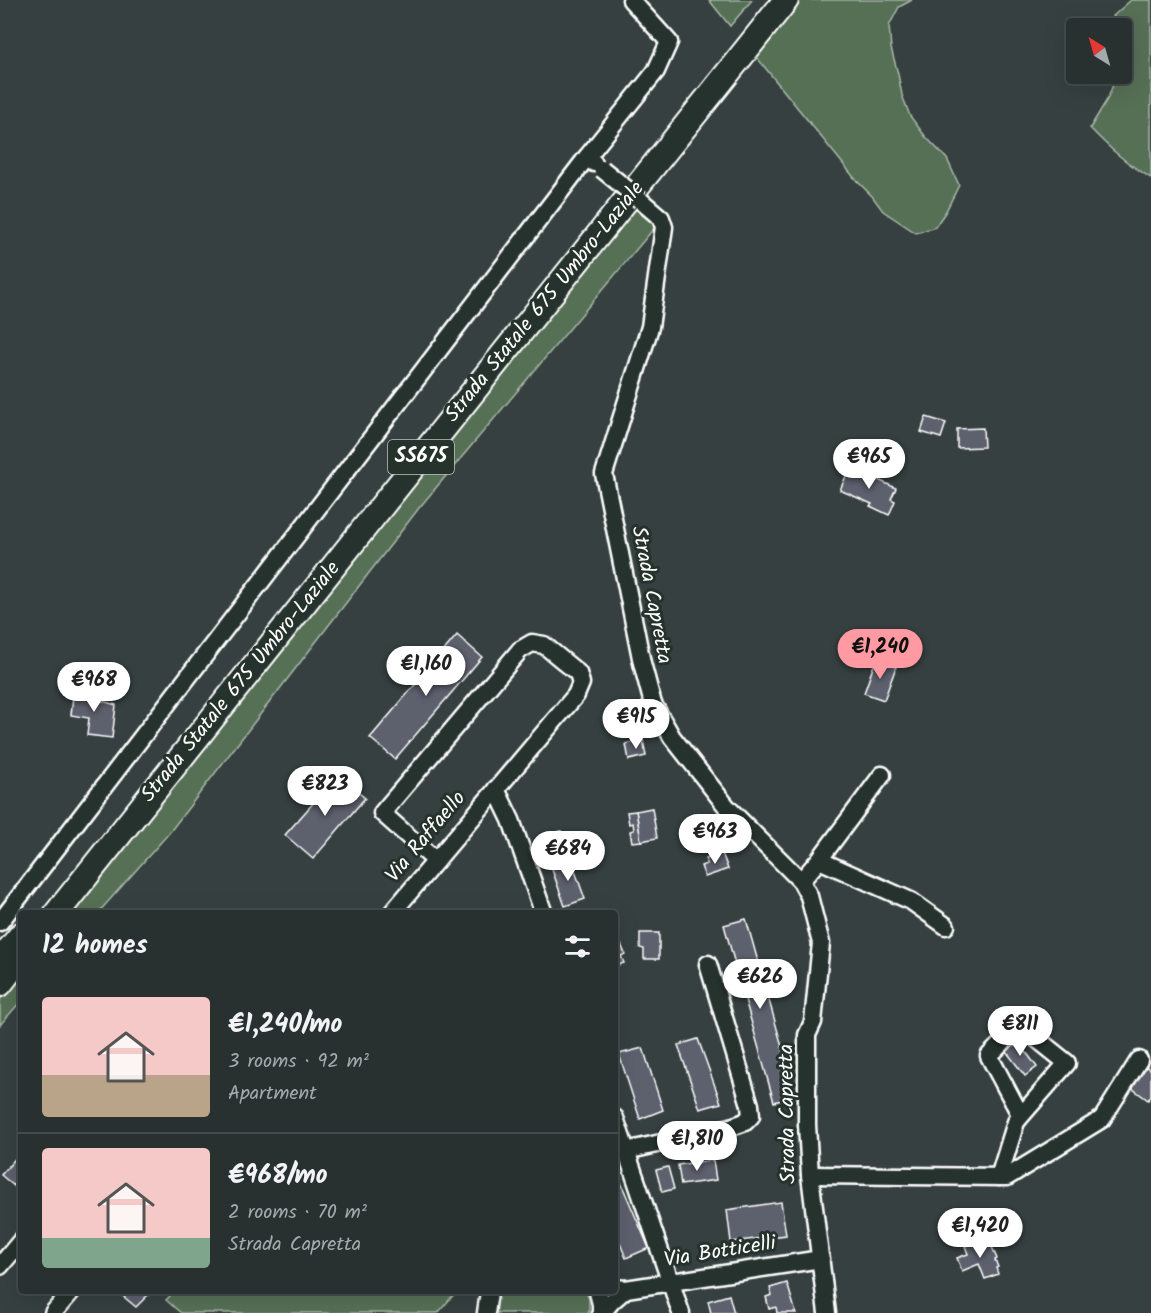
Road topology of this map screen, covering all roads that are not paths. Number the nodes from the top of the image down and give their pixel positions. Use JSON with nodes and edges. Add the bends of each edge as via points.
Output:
{"nodes":[{"id":1,"x":631,"y":0,"type":"edge"},
{"id":2,"x":767,"y":0,"type":"edge"},
{"id":3,"x":786,"y":0,"type":"edge"},
{"id":4,"x":587,"y":157,"type":"junction"},
{"id":5,"x":882,"y":775,"type":"dead end"},
{"id":6,"x":496,"y":789,"type":"junction"},
{"id":7,"x":819,"y":860,"type":"junction"},
{"id":8,"x":436,"y":861,"type":"junction"},
{"id":9,"x":801,"y":880,"type":"junction"},
{"id":10,"x":41,"y":910,"type":"edge"},
{"id":11,"x":59,"y":910,"type":"edge"},
{"id":12,"x":394,"y":910,"type":"edge"},
{"id":13,"x":543,"y":910,"type":"edge"},
{"id":14,"x":0,"y":922,"type":"edge"},
{"id":15,"x":946,"y":926,"type":"dead end"},
{"id":16,"x":18,"y":939,"type":"edge"},
{"id":17,"x":0,"y":961,"type":"edge"},
{"id":18,"x":18,"y":961,"type":"edge"},
{"id":19,"x":708,"y":964,"type":"dead end"},
{"id":20,"x":0,"y":984,"type":"edge"},
{"id":21,"x":1138,"y":1060,"type":"dead end"},
{"id":22,"x":1021,"y":1116,"type":"junction"},
{"id":23,"x":618,"y":1127,"type":"edge"},
{"id":24,"x":626,"y":1151,"type":"junction"},
{"id":25,"x":810,"y":1175,"type":"junction"},
{"id":26,"x":999,"y":1177,"type":"junction"},
{"id":27,"x":18,"y":1245,"type":"edge"},
{"id":28,"x":821,"y":1259,"type":"junction"},
{"id":29,"x":0,"y":1266,"type":"edge"},
{"id":30,"x":671,"y":1282,"type":"junction"},
{"id":31,"x":621,"y":1289,"type":"edge"},
{"id":32,"x":70,"y":1294,"type":"edge"},
{"id":33,"x":488,"y":1294,"type":"edge"},
{"id":34,"x":598,"y":1294,"type":"edge"},
{"id":35,"x":617,"y":1294,"type":"edge"},
{"id":36,"x":61,"y":1310,"type":"edge"},
{"id":37,"x":486,"y":1313,"type":"edge"},
{"id":38,"x":602,"y":1313,"type":"edge"},
{"id":39,"x":681,"y":1313,"type":"edge"},
{"id":40,"x":827,"y":1313,"type":"edge"}],
"edges":[{"from":1,"to":4,"type":"street","via":[[669,42],[656,71]]},
{"from":2,"to":10,"type":"highway","name":"Strada Statale 675 Umbro-Laziale","number":"SS675"},
{"from":3,"to":11,"type":"highway","name":"Strada Statale 675 Umbro-Laziale","number":"SS675"},
{"from":4,"to":9,"type":"street","name":"Strada Capretta","bridge":true,"via":[[661,218],[664,227],[650,327],[604,474],[646,681],[653,704],[672,737],[728,807]]},
{"from":4,"to":14,"type":"street"},
{"from":5,"to":7,"type":"street"},
{"from":6,"to":8,"type":"street","name":"Via Raffaello"},
{"from":6,"to":8,"type":"street","name":"Via Raffaello","via":[[576,695],[581,683],[578,673],[543,645],[532,643],[520,650],[381,813]]},
{"from":6,"to":13,"type":"street"},
{"from":7,"to":9,"type":"street"},
{"from":7,"to":15,"type":"street","via":[[911,901]]},
{"from":8,"to":12,"type":"street","name":"Via Raffaello"},
{"from":9,"to":25,"type":"street","name":"Strada Capretta","via":[[821,943],[813,1022],[807,1035]]},
{"from":16,"to":17,"type":"highway"},
{"from":18,"to":20,"type":"highway"},
{"from":19,"to":24,"type":"street","via":[[751,1116],[731,1127]]},
{"from":21,"to":26,"type":"street","via":[[1102,1119],[1007,1177]]},
{"from":22,"to":22,"type":"street","via":[[1067,1063],[1028,1031],[1008,1037],[989,1056]]},
{"from":22,"to":26,"type":"street"},
{"from":23,"to":24,"type":"street"},
{"from":24,"to":30,"type":"street"},
{"from":25,"to":26,"type":"street"},
{"from":25,"to":28,"type":"street","name":"Strada Capretta"},
{"from":27,"to":29,"type":"street"},
{"from":28,"to":30,"type":"street","name":"Via Botticelli"},
{"from":28,"to":40,"type":"street","name":"Strada Capretta"},
{"from":30,"to":31,"type":"street","name":"Via Botticelli"},
{"from":30,"to":39,"type":"street"},
{"from":32,"to":36,"type":"street"},
{"from":33,"to":37,"type":"street"},
{"from":34,"to":38,"type":"street"},
{"from":35,"to":38,"type":"street","name":"Via Botticelli"}]}
